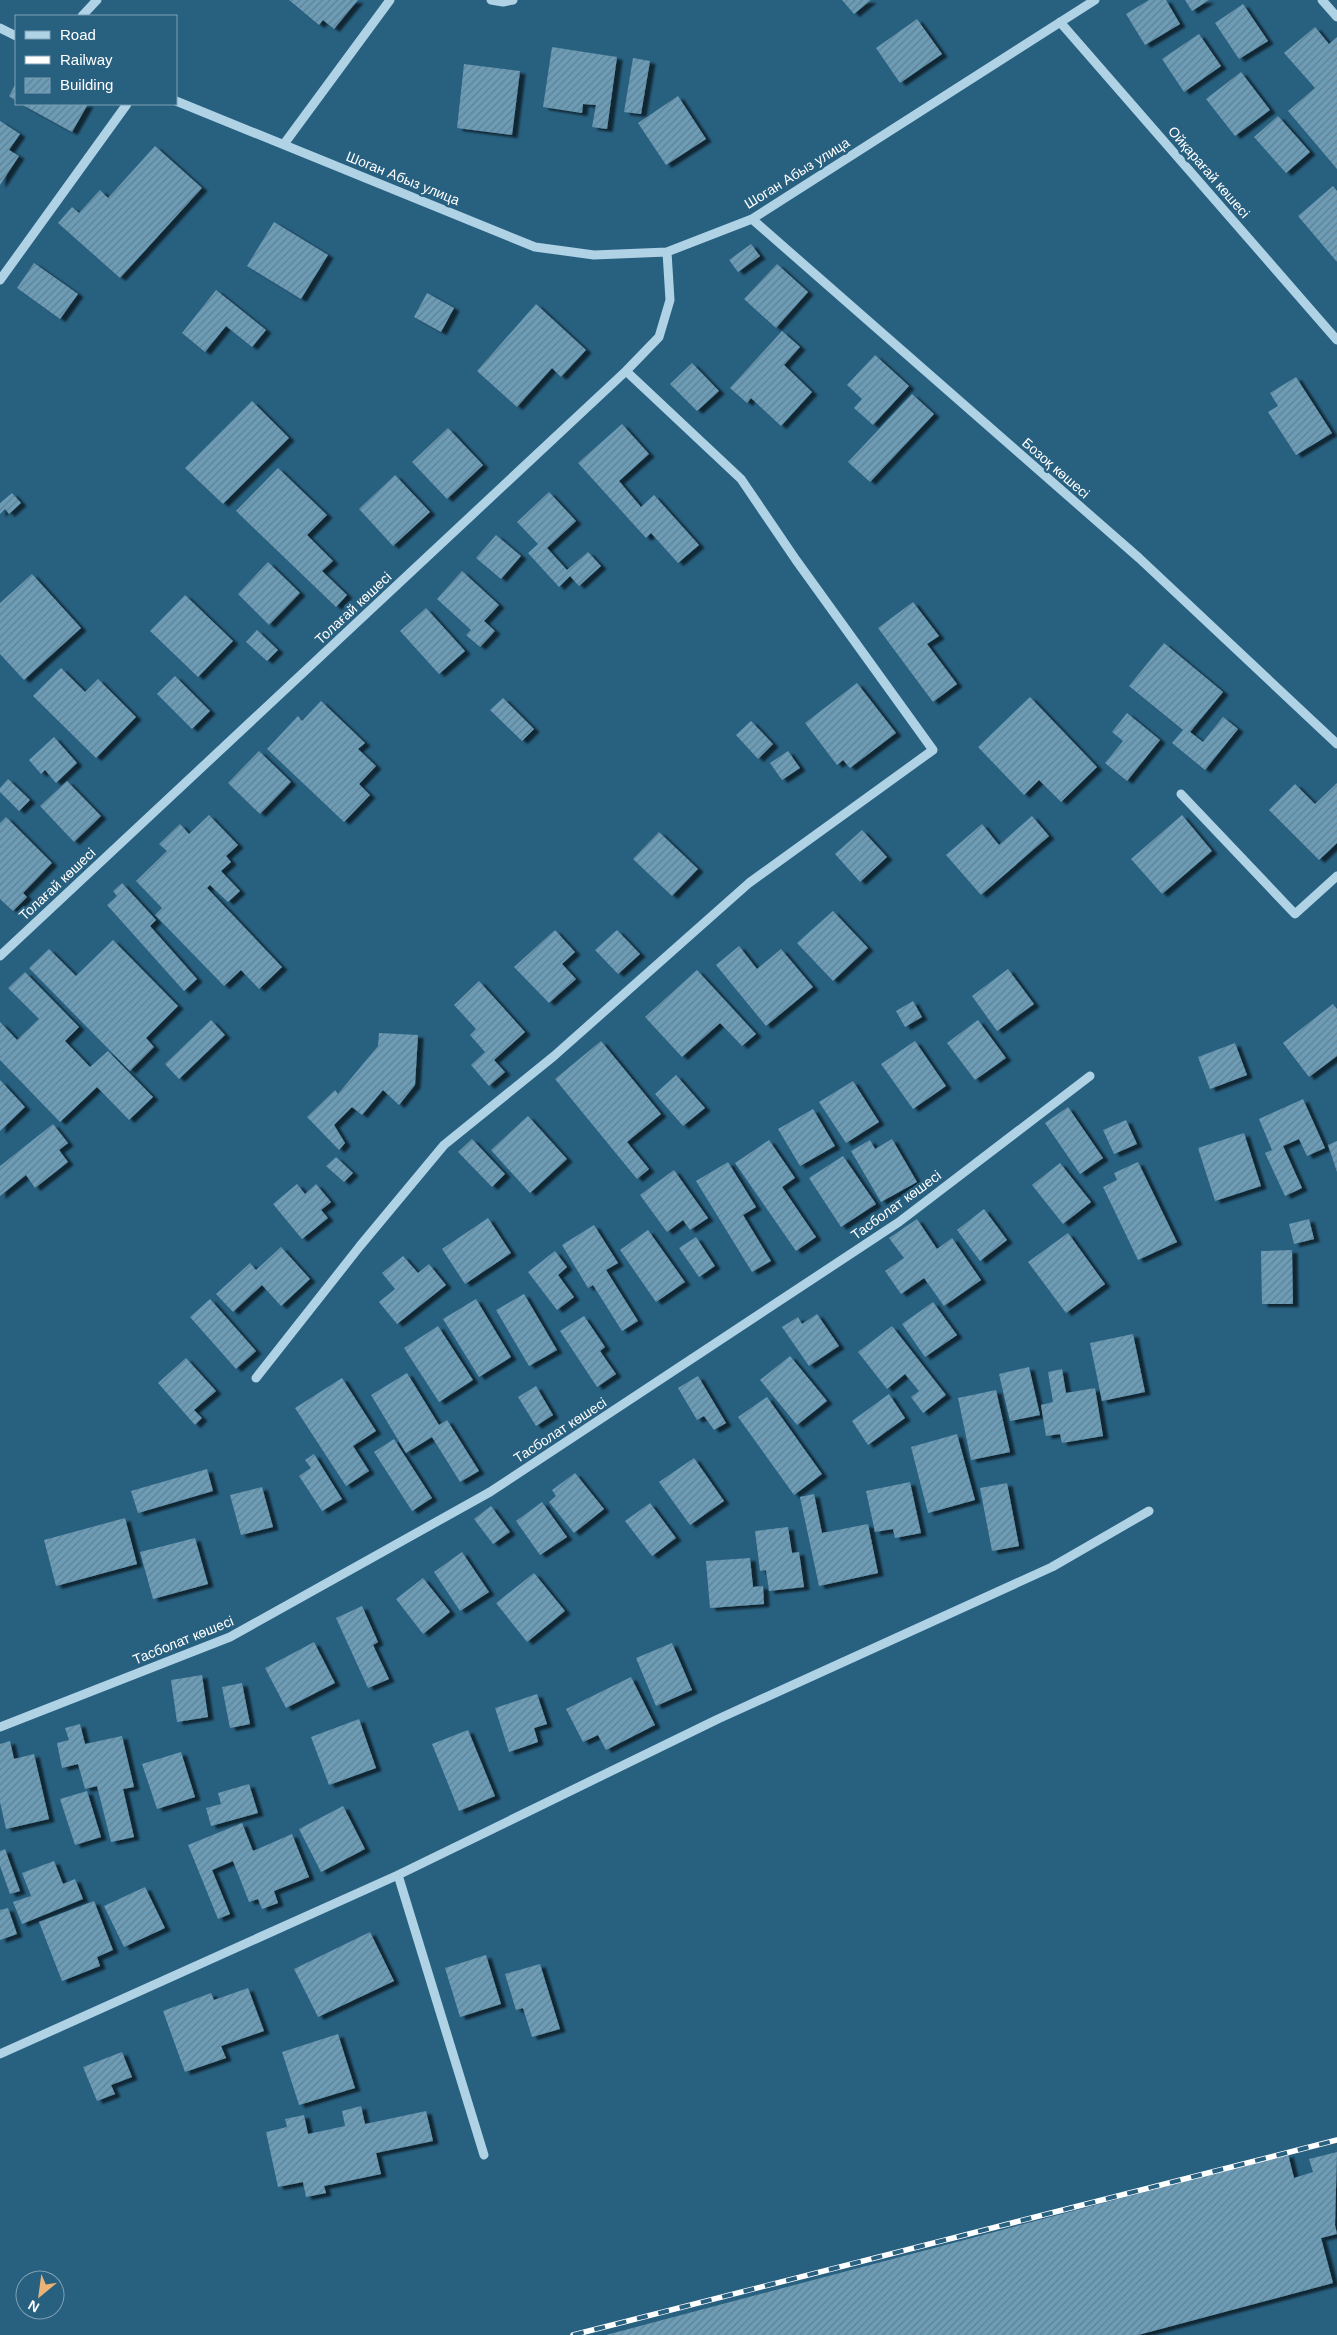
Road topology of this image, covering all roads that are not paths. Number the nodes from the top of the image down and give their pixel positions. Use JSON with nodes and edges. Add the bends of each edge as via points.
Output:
{"nodes":[{"id":1,"x":97,"y":0,"type":"edge"},
{"id":2,"x":390,"y":0,"type":"edge"},
{"id":3,"x":491,"y":0,"type":"edge"},
{"id":4,"x":513,"y":0,"type":"edge"},
{"id":5,"x":1095,"y":0,"type":"edge"},
{"id":6,"x":1322,"y":0,"type":"edge"},
{"id":7,"x":83,"y":15,"type":"edge"},
{"id":8,"x":1337,"y":17,"type":"edge"},
{"id":9,"x":1060,"y":22,"type":"junction"},
{"id":10,"x":0,"y":28,"type":"edge"},
{"id":11,"x":15,"y":36,"type":"edge"},
{"id":12,"x":178,"y":102,"type":"edge"},
{"id":13,"x":126,"y":105,"type":"edge"},
{"id":14,"x":284,"y":144,"type":"junction"},
{"id":15,"x":752,"y":219,"type":"junction"},
{"id":16,"x":667,"y":252,"type":"junction"},
{"id":17,"x":0,"y":280,"type":"edge"},
{"id":18,"x":1337,"y":340,"type":"edge"},
{"id":19,"x":626,"y":371,"type":"junction"},
{"id":20,"x":1337,"y":744,"type":"edge"},
{"id":21,"x":1181,"y":794,"type":"dead end"},
{"id":22,"x":1337,"y":876,"type":"edge"},
{"id":23,"x":0,"y":956,"type":"edge"},
{"id":24,"x":1090,"y":1076,"type":"dead end"},
{"id":25,"x":256,"y":1378,"type":"dead end"},
{"id":26,"x":1149,"y":1511,"type":"dead end"},
{"id":27,"x":0,"y":1727,"type":"edge"},
{"id":28,"x":398,"y":1875,"type":"junction"},
{"id":29,"x":0,"y":2054,"type":"edge"},
{"id":30,"x":484,"y":2155,"type":"dead end"}],
"edges":[{"from":1,"to":7,"type":"street"},
{"from":2,"to":14,"type":"street"},
{"from":3,"to":4,"type":"street"},
{"from":5,"to":9,"type":"street","name":"Шоган Абыз улица"},
{"from":6,"to":8,"type":"street"},
{"from":9,"to":15,"type":"street","name":"Шоган Абыз улица"},
{"from":9,"to":18,"type":"street","name":"Ойқарағай көшесі"},
{"from":10,"to":11,"type":"street"},
{"from":12,"to":14,"type":"street","name":"Шоган Абыз улица"},
{"from":13,"to":17,"type":"street"},
{"from":14,"to":16,"type":"street","name":"Шоган Абыз улица","via":[[535,247],[594,255]]},
{"from":15,"to":16,"type":"street","name":"Шоган Абыз улица"},
{"from":15,"to":20,"type":"street","name":"Бозоқ көшесі","via":[[1139,558]]},
{"from":16,"to":19,"type":"street","name":"Толағай көшесі","via":[[670,300],[659,337]]},
{"from":19,"to":23,"type":"street","name":"Толағай көшесі"},
{"from":19,"to":25,"type":"street","via":[[741,479],[933,750],[749,883],[554,1056],[444,1145]]},
{"from":21,"to":22,"type":"street","via":[[1295,914]]},
{"from":24,"to":27,"type":"street","name":"Тасболат көшесі","via":[[899,1222],[490,1492],[230,1637]]},
{"from":26,"to":28,"type":"street","via":[[1052,1567],[718,1719]]},
{"from":28,"to":29,"type":"street"},
{"from":28,"to":30,"type":"street"}]}
